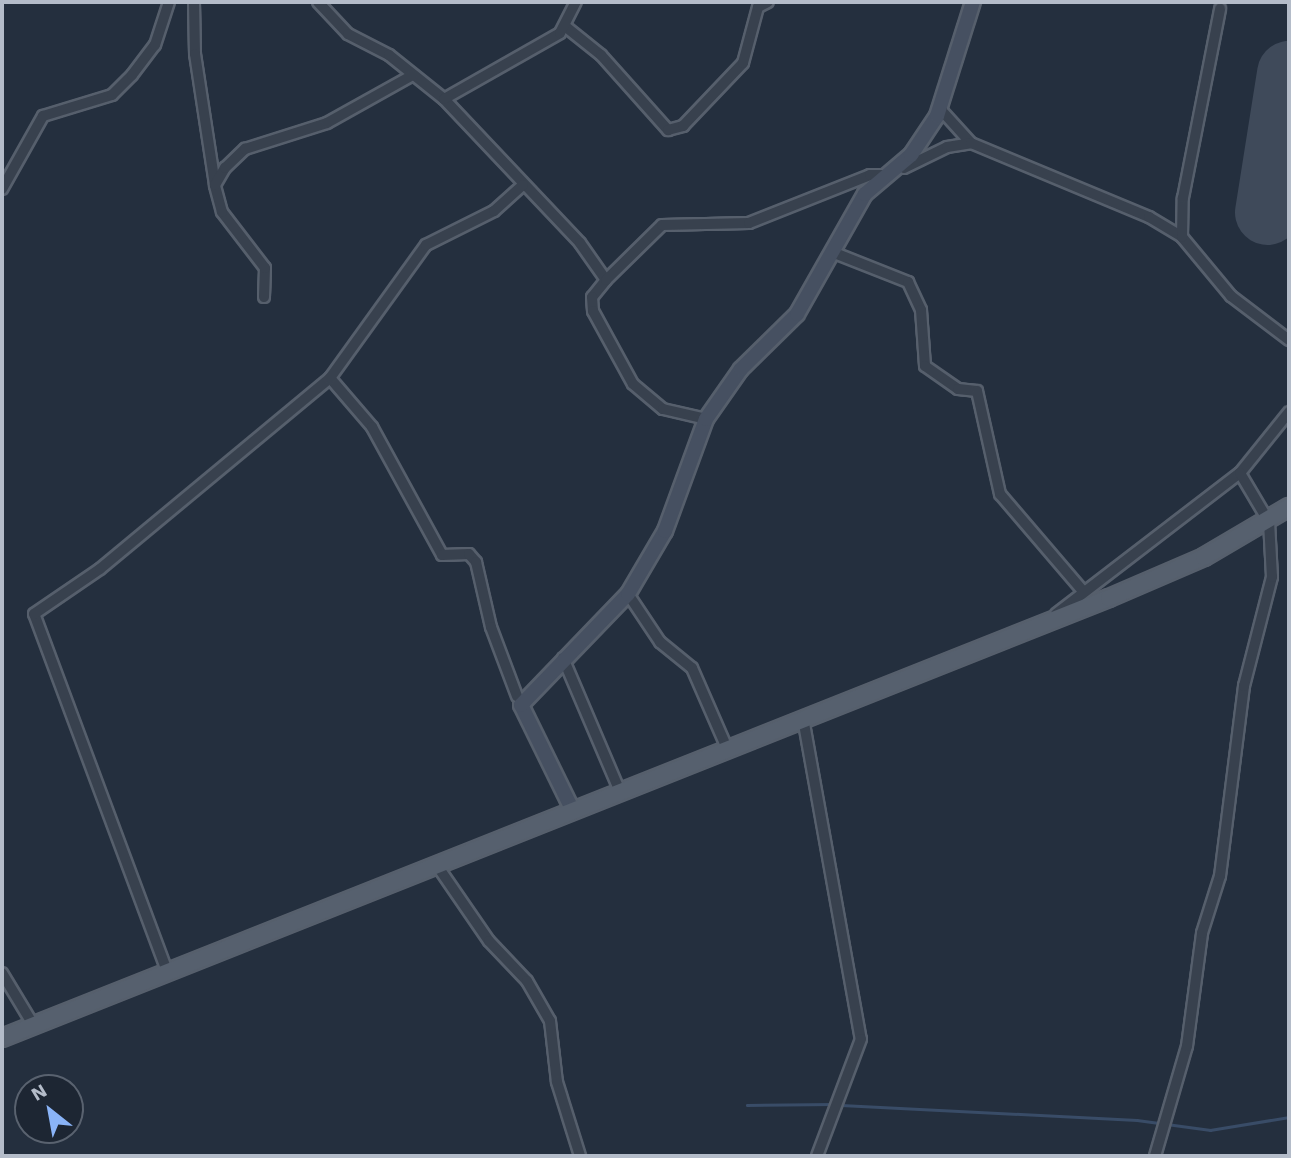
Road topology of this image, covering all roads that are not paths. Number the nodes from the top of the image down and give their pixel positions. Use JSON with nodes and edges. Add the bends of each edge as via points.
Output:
{"nodes":[{"id":1,"x":169,"y":2,"type":"edge"},
{"id":2,"x":194,"y":2,"type":"edge"},
{"id":3,"x":318,"y":2,"type":"edge"},
{"id":4,"x":576,"y":2,"type":"edge"},
{"id":5,"x":768,"y":2,"type":"edge"},
{"id":6,"x":973,"y":2,"type":"edge"},
{"id":7,"x":1220,"y":9,"type":"dead end"},
{"id":8,"x":566,"y":27,"type":"junction"},
{"id":9,"x":414,"y":75,"type":"junction"},
{"id":10,"x":942,"y":97,"type":"junction"},
{"id":11,"x":444,"y":99,"type":"junction"},
{"id":12,"x":971,"y":143,"type":"junction"},
{"id":13,"x":892,"y":175,"type":"junction"},
{"id":14,"x":215,"y":185,"type":"junction"},
{"id":15,"x":523,"y":185,"type":"junction"},
{"id":16,"x":2,"y":189,"type":"edge"},
{"id":17,"x":1182,"y":237,"type":"junction"},
{"id":18,"x":832,"y":252,"type":"junction"},
{"id":19,"x":607,"y":280,"type":"junction"},
{"id":20,"x":264,"y":297,"type":"dead end"},
{"id":21,"x":1289,"y":340,"type":"edge"},
{"id":22,"x":330,"y":378,"type":"junction"},
{"id":23,"x":1289,"y":412,"type":"edge"},
{"id":24,"x":706,"y":419,"type":"junction"},
{"id":25,"x":1240,"y":473,"type":"junction"},
{"id":26,"x":1289,"y":507,"type":"edge"},
{"id":27,"x":1269,"y":522,"type":"junction"},
{"id":28,"x":1082,"y":590,"type":"junction"},
{"id":29,"x":628,"y":594,"type":"junction"},
{"id":30,"x":1047,"y":623,"type":"junction"},
{"id":31,"x":563,"y":657,"type":"junction"},
{"id":32,"x":517,"y":696,"type":"dead end"},
{"id":33,"x":803,"y":718,"type":"junction"},
{"id":34,"x":727,"y":748,"type":"junction"},
{"id":35,"x":620,"y":789,"type":"junction"},
{"id":36,"x":573,"y":811,"type":"junction"},
{"id":37,"x":436,"y":864,"type":"junction"},
{"id":38,"x":167,"y":971,"type":"junction"},
{"id":39,"x":2,"y":973,"type":"edge"},
{"id":40,"x":34,"y":1026,"type":"junction"},
{"id":41,"x":2,"y":1038,"type":"edge"},
{"id":42,"x":580,"y":1156,"type":"edge"},
{"id":43,"x":817,"y":1156,"type":"edge"},
{"id":44,"x":1155,"y":1156,"type":"edge"}],
"edges":[{"from":1,"to":16,"type":"street","via":[[155,45],[132,75],[112,95],[43,116]]},
{"from":2,"to":14,"type":"street","via":[[195,54]]},
{"from":3,"to":9,"type":"street","via":[[348,34]]},
{"from":4,"to":8,"type":"street"},
{"from":5,"to":8,"type":"street","via":[[758,7],[743,62],[683,126],[668,130],[601,55]]},
{"from":6,"to":10,"type":"street"},
{"from":7,"to":17,"type":"street","via":[[1183,198]]},
{"from":8,"to":11,"type":"street"},
{"from":9,"to":11,"type":"street"},
{"from":9,"to":14,"type":"street","via":[[327,123],[245,149]]},
{"from":10,"to":12,"type":"street","via":[[942,111]]},
{"from":10,"to":13,"type":"street","via":[[937,116]]},
{"from":11,"to":15,"type":"street"},
{"from":12,"to":13,"type":"street","via":[[947,147]]},
{"from":12,"to":17,"type":"street"},
{"from":13,"to":18,"type":"street","via":[[865,194]]},
{"from":13,"to":19,"type":"street","via":[[870,175],[749,223],[662,225]]},
{"from":14,"to":20,"type":"street","via":[[230,231],[265,268]]},
{"from":15,"to":19,"type":"street"},
{"from":15,"to":22,"type":"street","via":[[494,211],[426,245]]},
{"from":17,"to":21,"type":"street","via":[[1231,296]]},
{"from":18,"to":24,"type":"street","via":[[797,314],[741,369]]},
{"from":18,"to":28,"type":"street","via":[[908,282],[921,310],[925,366],[958,389],[976,391],[1000,494]]},
{"from":19,"to":24,"type":"street","via":[[592,297],[593,311],[630,380],[663,409]]},
{"from":22,"to":32,"type":"street","via":[[372,427],[442,555],[469,554],[476,562],[491,627]]},
{"from":22,"to":38,"type":"street","via":[[100,569],[34,614]]},
{"from":23,"to":25,"type":"street"},
{"from":24,"to":29,"type":"street","via":[[665,531]]},
{"from":25,"to":27,"type":"street"},
{"from":25,"to":28,"type":"street"},
{"from":26,"to":27,"type":"main road"},
{"from":27,"to":30,"type":"main road","via":[[1194,562]]},
{"from":27,"to":44,"type":"street","via":[[1272,577],[1234,744],[1220,876],[1202,933],[1186,1046]]},
{"from":28,"to":30,"type":"street"},
{"from":29,"to":31,"type":"street"},
{"from":29,"to":34,"type":"street","via":[[660,642],[692,668]]},
{"from":30,"to":33,"type":"main road"},
{"from":31,"to":35,"type":"street"},
{"from":31,"to":36,"type":"street","via":[[521,705]]},
{"from":33,"to":34,"type":"main road"},
{"from":33,"to":43,"type":"street","via":[[861,1039]]},
{"from":34,"to":35,"type":"main road"},
{"from":35,"to":36,"type":"main road"},
{"from":36,"to":37,"type":"main road"},
{"from":37,"to":38,"type":"main road"},
{"from":37,"to":42,"type":"street","via":[[489,941],[527,981],[550,1021],[557,1082]]},
{"from":38,"to":40,"type":"main road"},
{"from":39,"to":40,"type":"street"},
{"from":40,"to":41,"type":"main road"}]}
